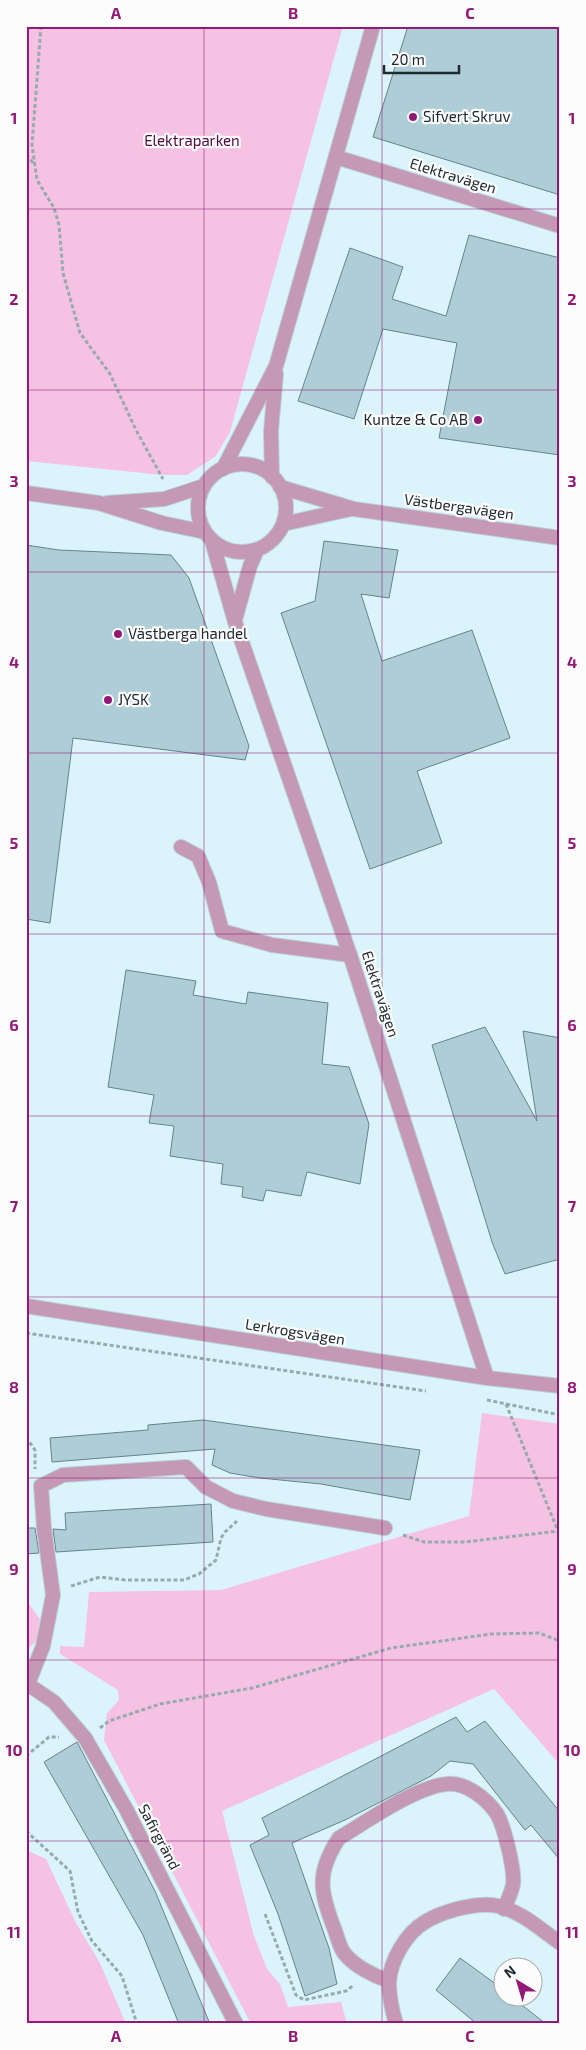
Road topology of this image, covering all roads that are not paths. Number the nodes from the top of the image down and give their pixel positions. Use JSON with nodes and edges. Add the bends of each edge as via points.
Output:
{"nodes":[{"id":1,"x":373,"y":26,"type":"edge"},
{"id":2,"x":336,"y":157,"type":"junction"},
{"id":3,"x":560,"y":226,"type":"edge"},
{"id":4,"x":276,"y":366,"type":"junction"},
{"id":5,"x":223,"y":469,"type":"junction"},
{"id":6,"x":276,"y":482,"type":"junction"},
{"id":7,"x":204,"y":486,"type":"junction"},
{"id":8,"x":26,"y":493,"type":"edge"},
{"id":9,"x":99,"y":503,"type":"junction"},
{"id":10,"x":354,"y":509,"type":"junction"},
{"id":11,"x":283,"y":524,"type":"junction"},
{"id":12,"x":208,"y":537,"type":"junction"},
{"id":13,"x":560,"y":538,"type":"edge"},
{"id":14,"x":257,"y":550,"type":"junction"},
{"id":15,"x":235,"y":622,"type":"junction"},
{"id":16,"x":181,"y":847,"type":"dead end"},
{"id":17,"x":350,"y":955,"type":"junction"},
{"id":18,"x":26,"y":1306,"type":"edge"},
{"id":19,"x":487,"y":1378,"type":"junction"},
{"id":20,"x":560,"y":1386,"type":"edge"},
{"id":21,"x":41,"y":1486,"type":"junction"},
{"id":22,"x":26,"y":1487,"type":"edge"},
{"id":23,"x":385,"y":1528,"type":"road end"},
{"id":24,"x":27,"y":1684,"type":"edge"},
{"id":25,"x":504,"y":1909,"type":"junction"},
{"id":26,"x":560,"y":1943,"type":"edge"},
{"id":27,"x":389,"y":1981,"type":"junction"},
{"id":28,"x":236,"y":2024,"type":"edge"},
{"id":29,"x":396,"y":2024,"type":"edge"}],
"edges":[{"from":1,"to":2,"type":"street"},
{"from":2,"to":3,"type":"street","name":"Elektravägen"},
{"from":2,"to":4,"type":"street"},
{"from":4,"to":5,"type":"street"},
{"from":4,"to":6,"type":"street","via":[[271,432]]},
{"from":5,"to":6,"type":"street","via":[[249,465],[262,469]]},
{"from":5,"to":7,"type":"street"},
{"from":6,"to":10,"type":"street","name":"Västbergavägen"},
{"from":6,"to":11,"type":"street","via":[[285,499]]},
{"from":7,"to":9,"type":"street","via":[[164,499]]},
{"from":7,"to":12,"type":"street","via":[[198,510]]},
{"from":8,"to":9,"type":"street"},
{"from":9,"to":12,"type":"street"},
{"from":10,"to":11,"type":"street","name":"Västbergavägen"},
{"from":10,"to":13,"type":"street","name":"Västbergavägen"},
{"from":11,"to":14,"type":"street","via":[[268,544]]},
{"from":12,"to":14,"type":"street","via":[[233,552]]},
{"from":12,"to":15,"type":"street","name":"Elektravägen"},
{"from":14,"to":15,"type":"street"},
{"from":15,"to":17,"type":"street","name":"Elektravägen"},
{"from":16,"to":17,"type":"street","via":[[198,856],[210,882],[222,931],[272,946]]},
{"from":17,"to":19,"type":"street","name":"Elektravägen"},
{"from":18,"to":19,"type":"street","name":"Lerkrogsvägen"},
{"from":19,"to":20,"type":"street","name":"Lerkrogsvägen"},
{"from":21,"to":22,"type":"street"},
{"from":21,"to":23,"type":"street","via":[[63,1475],[186,1467],[206,1487],[233,1501]]},
{"from":21,"to":24,"type":"street","name":"Safirgränd","via":[[53,1595],[44,1646]]},
{"from":24,"to":28,"type":"street","name":"Safirgränd","via":[[54,1702],[85,1738],[126,1809]]},
{"from":25,"to":26,"type":"street","via":[[523,1916]]},
{"from":25,"to":27,"type":"street","via":[[478,1905],[447,1912],[424,1922],[400,1950]]},
{"from":25,"to":27,"type":"street","via":[[513,1884],[512,1860],[498,1815],[481,1796],[462,1786],[447,1784],[426,1790],[338,1838],[321,1882],[324,1900],[344,1952],[371,1974]]},
{"from":27,"to":29,"type":"street","via":[[390,2004]]}]}
